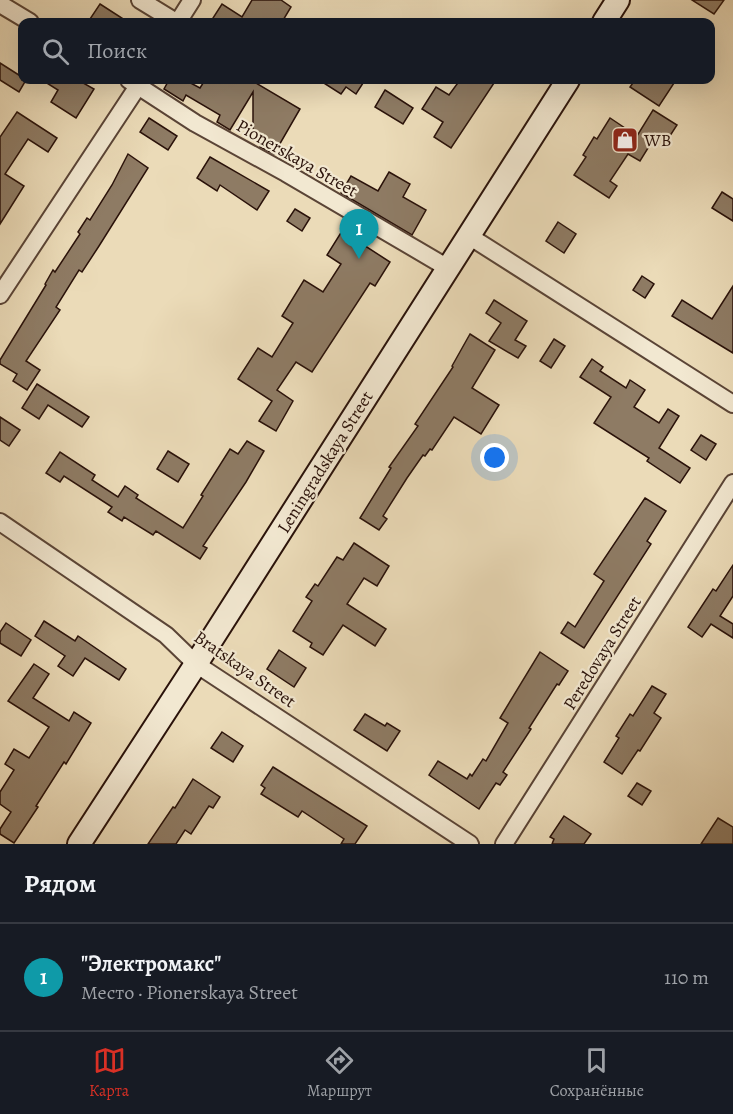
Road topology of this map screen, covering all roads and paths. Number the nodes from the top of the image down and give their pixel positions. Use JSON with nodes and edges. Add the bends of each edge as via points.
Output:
{"nodes":[{"id":1,"x":140,"y":0,"type":"edge"},
{"id":2,"x":192,"y":0,"type":"edge"},
{"id":3,"x":618,"y":0,"type":"edge"},
{"id":4,"x":0,"y":4,"type":"edge"},
{"id":5,"x":23,"y":18,"type":"edge"},
{"id":6,"x":170,"y":18,"type":"edge"},
{"id":7,"x":180,"y":18,"type":"edge"},
{"id":8,"x":607,"y":18,"type":"edge"},
{"id":9,"x":134,"y":84,"type":"edge"},
{"id":10,"x":140,"y":84,"type":"edge"},
{"id":11,"x":565,"y":84,"type":"edge"},
{"id":12,"x":470,"y":236,"type":"junction"},
{"id":13,"x":448,"y":268,"type":"junction"},
{"id":14,"x":0,"y":295,"type":"edge"},
{"id":15,"x":733,"y":404,"type":"edge"},
{"id":16,"x":733,"y":483,"type":"edge"},
{"id":17,"x":0,"y":522,"type":"edge"},
{"id":18,"x":196,"y":663,"type":"junction"},
{"id":19,"x":79,"y":844,"type":"edge"},
{"id":20,"x":470,"y":844,"type":"edge"},
{"id":21,"x":504,"y":844,"type":"edge"}],
"edges":[{"from":1,"to":6,"type":"street"},
{"from":2,"to":7,"type":"street"},
{"from":3,"to":8,"type":"street"},
{"from":4,"to":5,"type":"street"},
{"from":9,"to":14,"type":"street"},
{"from":10,"to":13,"type":"street","name":"Pionerskaya Street","via":[[195,123]]},
{"from":11,"to":12,"type":"street","name":"Leningradskaya Street"},
{"from":12,"to":13,"type":"street","name":"Leningradskaya Street"},
{"from":12,"to":15,"type":"street"},
{"from":13,"to":18,"type":"street","name":"Leningradskaya Street"},
{"from":16,"to":21,"type":"street","name":"Peredovaya Street"},
{"from":17,"to":18,"type":"street","name":"Bratskaya Street","via":[[166,635]]},
{"from":18,"to":19,"type":"street","name":"Leningradskaya Street"},
{"from":18,"to":20,"type":"street","name":"Bratskaya Street"}]}
